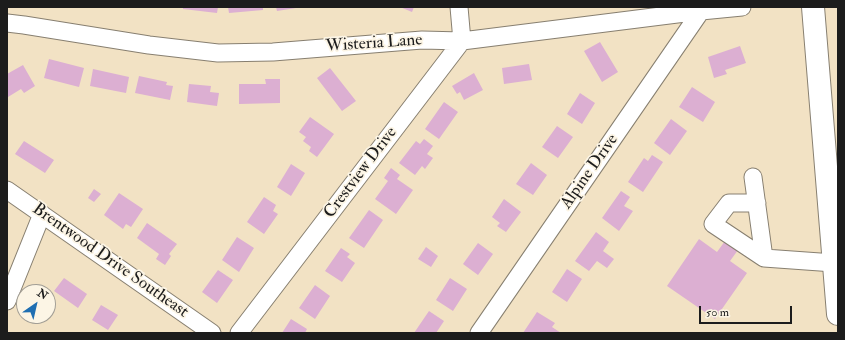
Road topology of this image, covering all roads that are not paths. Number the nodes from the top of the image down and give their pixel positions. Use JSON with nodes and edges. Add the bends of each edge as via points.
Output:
{"nodes":[{"id":1,"x":459,"y":7,"type":"edge"},
{"id":2,"x":742,"y":7,"type":"edge"},
{"id":3,"x":813,"y":7,"type":"edge"},
{"id":4,"x":701,"y":11,"type":"junction"},
{"id":5,"x":7,"y":23,"type":"edge"},
{"id":6,"x":462,"y":41,"type":"junction"},
{"id":7,"x":832,"y":158,"type":"edge"},
{"id":8,"x":753,"y":177,"type":"dead end"},
{"id":9,"x":7,"y":190,"type":"edge"},
{"id":10,"x":757,"y":203,"type":"junction"},
{"id":11,"x":42,"y":214,"type":"junction"},
{"id":12,"x":764,"y":258,"type":"junction"},
{"id":13,"x":834,"y":263,"type":"junction"},
{"id":14,"x":7,"y":301,"type":"edge"},
{"id":15,"x":838,"y":314,"type":"edge"},
{"id":16,"x":212,"y":333,"type":"edge"},
{"id":17,"x":239,"y":333,"type":"edge"},
{"id":18,"x":480,"y":333,"type":"edge"}],
"edges":[{"from":1,"to":6,"type":"street"},
{"from":2,"to":4,"type":"street","name":"Wisteria Lane"},
{"from":3,"to":7,"type":"main road"},
{"from":4,"to":6,"type":"street","name":"Wisteria Lane"},
{"from":4,"to":18,"type":"street","name":"Alpine Drive"},
{"from":5,"to":6,"type":"street","name":"Wisteria Lane","via":[[218,53],[272,52],[422,40]]},
{"from":6,"to":17,"type":"street","name":"Crestview Drive"},
{"from":7,"to":13,"type":"main road"},
{"from":8,"to":10,"type":"street"},
{"from":9,"to":11,"type":"street","name":"Brentwood Drive Southeast"},
{"from":10,"to":12,"type":"street"},
{"from":10,"to":12,"type":"street","via":[[728,203],[713,224]]},
{"from":11,"to":14,"type":"street"},
{"from":11,"to":16,"type":"street","name":"Brentwood Drive Southeast"},
{"from":12,"to":13,"type":"street"},
{"from":13,"to":15,"type":"main road"}]}
